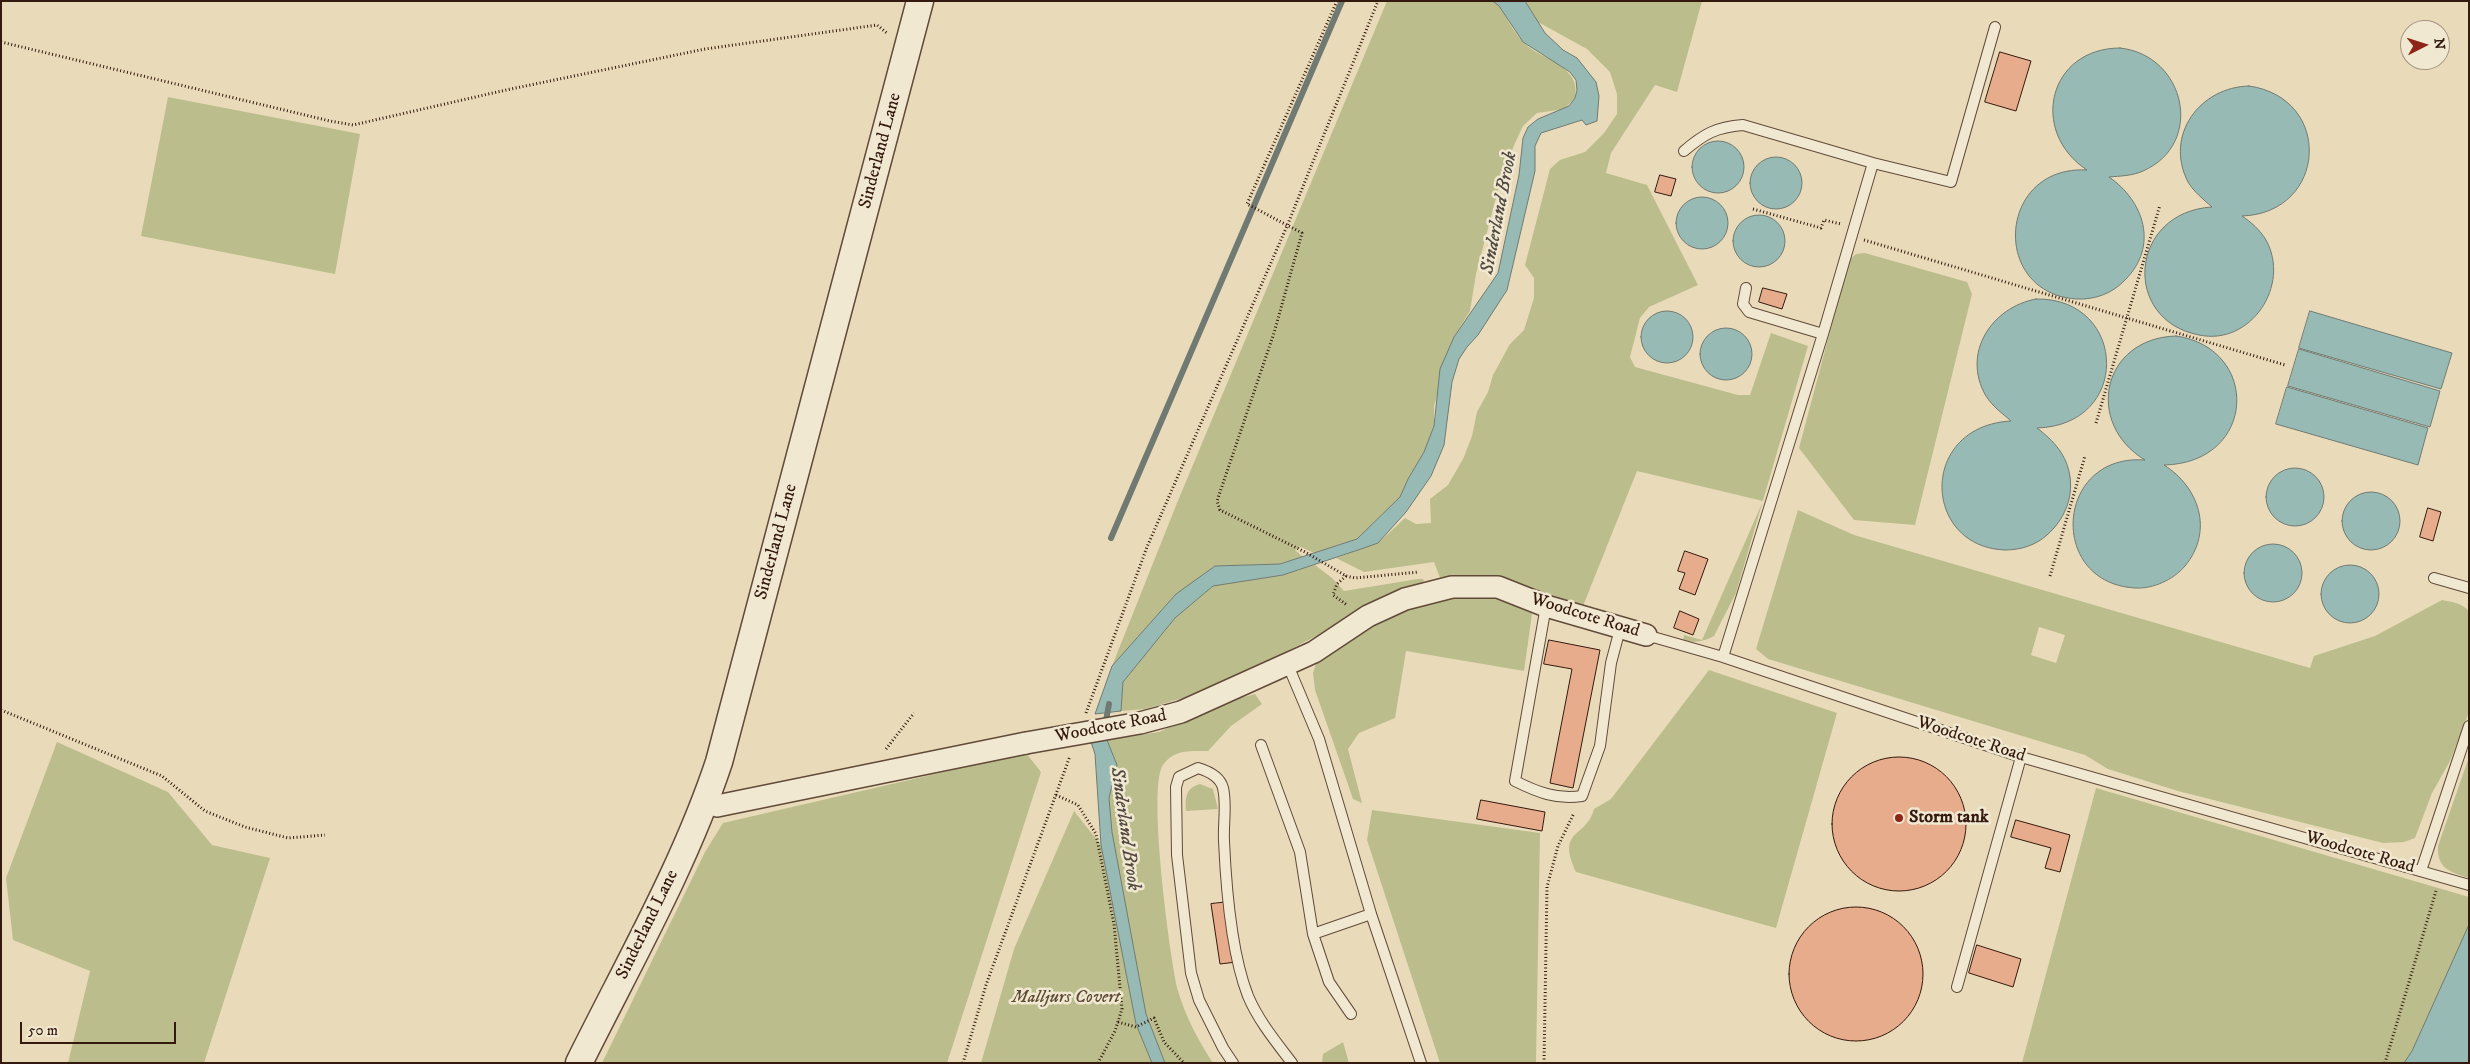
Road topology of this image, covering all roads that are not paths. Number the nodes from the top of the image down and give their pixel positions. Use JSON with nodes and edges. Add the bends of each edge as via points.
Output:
{"nodes":[{"id":1,"x":920,"y":1,"type":"edge"},
{"id":2,"x":1995,"y":27,"type":"dead end"},
{"id":3,"x":1684,"y":151,"type":"dead end"},
{"id":4,"x":1873,"y":163,"type":"junction"},
{"id":5,"x":1746,"y":288,"type":"dead end"},
{"id":6,"x":1823,"y":334,"type":"junction"},
{"id":7,"x":2434,"y":578,"type":"dead end"},
{"id":8,"x":2469,"y":588,"type":"edge"},
{"id":9,"x":1546,"y":606,"type":"junction"},
{"id":10,"x":1620,"y":628,"type":"junction"},
{"id":11,"x":1646,"y":635,"type":"joint"},
{"id":12,"x":1723,"y":657,"type":"junction"},
{"id":13,"x":1287,"y":663,"type":"junction"},
{"id":14,"x":2469,"y":726,"type":"edge"},
{"id":15,"x":1261,"y":745,"type":"dead end"},
{"id":16,"x":2021,"y":757,"type":"junction"},
{"id":17,"x":706,"y":802,"type":"junction"},
{"id":18,"x":2421,"y":871,"type":"junction"},
{"id":19,"x":2469,"y":885,"type":"edge"},
{"id":20,"x":1371,"y":914,"type":"junction"},
{"id":21,"x":1313,"y":934,"type":"junction"},
{"id":22,"x":1958,"y":987,"type":"dead end"},
{"id":23,"x":1351,"y":1014,"type":"dead end"},
{"id":24,"x":579,"y":1063,"type":"edge"},
{"id":25,"x":1233,"y":1063,"type":"edge"},
{"id":26,"x":1292,"y":1063,"type":"edge"},
{"id":27,"x":1420,"y":1063,"type":"edge"}],
"edges":[{"from":1,"to":17,"type":"street","name":"Sinderland Lane"},
{"from":2,"to":4,"type":"lane","via":[[1951,182]]},
{"from":3,"to":4,"type":"lane","via":[[1701,136],[1722,126],[1743,125]]},
{"from":4,"to":6,"type":"lane"},
{"from":5,"to":6,"type":"lane","via":[[1743,304],[1749,312]]},
{"from":6,"to":12,"type":"lane"},
{"from":7,"to":8,"type":"lane"},
{"from":9,"to":10,"type":"street","name":"Woodcote Road"},
{"from":9,"to":10,"type":"lane","via":[[1516,781],[1538,793],[1572,798],[1582,796],[1600,746]]},
{"from":9,"to":13,"type":"street","name":"Woodcote Road","via":[[1498,587],[1452,587],[1405,599],[1368,616],[1314,652]]},
{"from":10,"to":11,"type":"street","name":"Woodcote Road"},
{"from":11,"to":12,"type":"lane","name":"Woodcote Road"},
{"from":12,"to":16,"type":"lane","name":"Woodcote Road"},
{"from":13,"to":17,"type":"street","name":"Woodcote Road","bridge":true,"via":[[1181,712],[1140,724],[1026,743],[718,806]]},
{"from":13,"to":20,"type":"lane","via":[[1319,739]]},
{"from":14,"to":18,"type":"lane"},
{"from":15,"to":21,"type":"lane","via":[[1300,852]]},
{"from":16,"to":18,"type":"lane","name":"Woodcote Road"},
{"from":16,"to":22,"type":"lane"},
{"from":17,"to":24,"type":"street","name":"Sinderland Lane","via":[[665,894]]},
{"from":18,"to":19,"type":"lane","name":"Woodcote Road"},
{"from":20,"to":21,"type":"lane"},
{"from":20,"to":27,"type":"lane"},
{"from":21,"to":23,"type":"lane","via":[[1329,982]]},
{"from":25,"to":26,"type":"lane","via":[[1222,1048],[1199,1000],[1188,950],[1177,855],[1176,787],[1178,777],[1198,768],[1219,778],[1223,787],[1229,892],[1238,960],[1248,996],[1263,1024]]}]}
